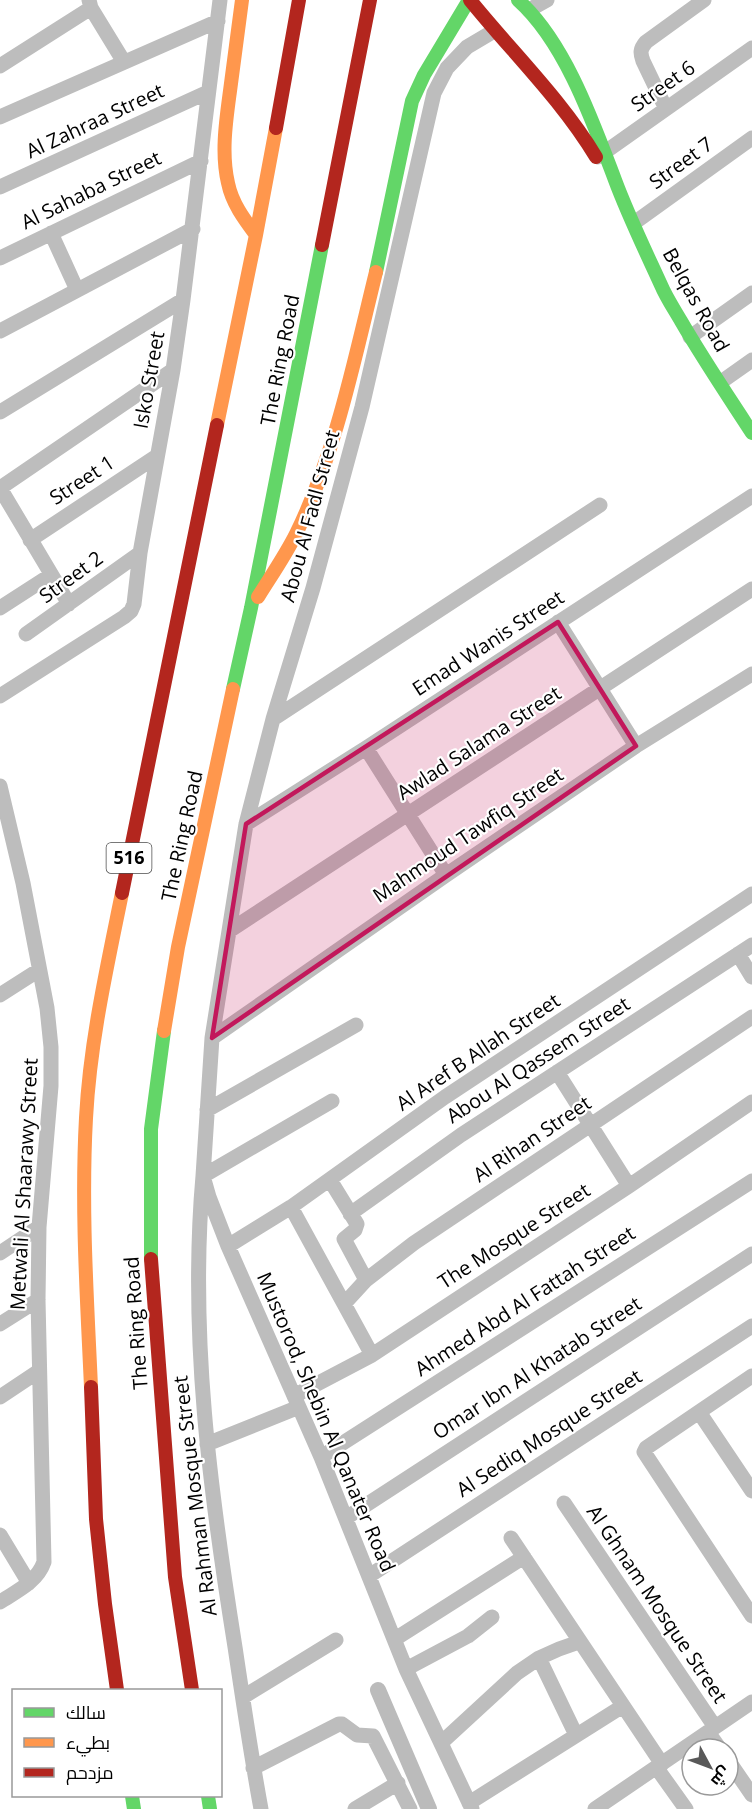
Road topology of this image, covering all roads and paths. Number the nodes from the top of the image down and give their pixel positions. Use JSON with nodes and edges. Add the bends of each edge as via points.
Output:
{"nodes":[{"id":1,"x":220,"y":0,"type":"edge"},
{"id":2,"x":242,"y":0,"type":"edge"},
{"id":3,"x":299,"y":0,"type":"edge"},
{"id":4,"x":370,"y":0,"type":"edge"},
{"id":5,"x":470,"y":0,"type":"edge"},
{"id":6,"x":547,"y":0,"type":"edge"},
{"id":7,"x":704,"y":0,"type":"edge"},
{"id":8,"x":90,"y":4,"type":"edge"},
{"id":9,"x":523,"y":5,"type":"edge"},
{"id":10,"x":218,"y":21,"type":"junction"},
{"id":11,"x":494,"y":31,"type":"junction"},
{"id":12,"x":752,"y":48,"type":"edge"},
{"id":13,"x":124,"y":62,"type":"junction"},
{"id":14,"x":0,"y":66,"type":"edge"},
{"id":15,"x":208,"y":92,"type":"junction"},
{"id":16,"x":666,"y":109,"type":"junction"},
{"id":17,"x":0,"y":117,"type":"edge"},
{"id":18,"x":752,"y":138,"type":"edge"},
{"id":19,"x":601,"y":155,"type":"junction"},
{"id":20,"x":201,"y":161,"type":"junction"},
{"id":21,"x":0,"y":187,"type":"edge"},
{"id":22,"x":634,"y":223,"type":"junction"},
{"id":23,"x":193,"y":229,"type":"junction"},
{"id":24,"x":51,"y":233,"type":"junction"},
{"id":25,"x":256,"y":236,"type":"junction"},
{"id":26,"x":0,"y":258,"type":"edge"},
{"id":27,"x":77,"y":290,"type":"junction"},
{"id":28,"x":752,"y":293,"type":"edge"},
{"id":29,"x":183,"y":300,"type":"junction"},
{"id":30,"x":0,"y":330,"type":"edge"},
{"id":31,"x":690,"y":337,"type":"junction"},
{"id":32,"x":752,"y":360,"type":"edge"},
{"id":33,"x":173,"y":370,"type":"junction"},
{"id":34,"x":721,"y":382,"type":"junction"},
{"id":35,"x":0,"y":412,"type":"edge"},
{"id":36,"x":752,"y":433,"type":"edge"},
{"id":37,"x":157,"y":456,"type":"junction"},
{"id":38,"x":0,"y":488,"type":"edge"},
{"id":39,"x":752,"y":496,"type":"edge"},
{"id":40,"x":600,"y":505,"type":"dead end"},
{"id":41,"x":30,"y":540,"type":"junction"},
{"id":42,"x":140,"y":553,"type":"junction"},
{"id":43,"x":51,"y":575,"type":"junction"},
{"id":44,"x":752,"y":589,"type":"edge"},
{"id":45,"x":69,"y":604,"type":"junction"},
{"id":46,"x":0,"y":608,"type":"edge"},
{"id":47,"x":251,"y":608,"type":"junction"},
{"id":48,"x":558,"y":622,"type":"junction"},
{"id":49,"x":26,"y":634,"type":"dead end"},
{"id":50,"x":752,"y":674,"type":"edge"},
{"id":51,"x":600,"y":689,"type":"junction"},
{"id":52,"x":0,"y":696,"type":"edge"},
{"id":53,"x":273,"y":719,"type":"junction"},
{"id":54,"x":636,"y":746,"type":"junction"},
{"id":55,"x":366,"y":748,"type":"junction"},
{"id":56,"x":0,"y":786,"type":"edge"},
{"id":57,"x":408,"y":814,"type":"junction"},
{"id":58,"x":246,"y":824,"type":"junction"},
{"id":59,"x":6,"y":842,"type":"edge"},
{"id":60,"x":446,"y":875,"type":"junction"},
{"id":61,"x":752,"y":894,"type":"edge"},
{"id":62,"x":229,"y":931,"type":"junction"},
{"id":63,"x":752,"y":945,"type":"edge"},
{"id":64,"x":738,"y":954,"type":"junction"},
{"id":65,"x":39,"y":970,"type":"junction"},
{"id":66,"x":752,"y":977,"type":"edge"},
{"id":67,"x":0,"y":995,"type":"edge"},
{"id":68,"x":752,"y":1017,"type":"edge"},
{"id":69,"x":356,"y":1024,"type":"dead end"},
{"id":70,"x":212,"y":1038,"type":"junction"},
{"id":71,"x":557,"y":1072,"type":"junction"},
{"id":72,"x":332,"y":1101,"type":"dead end"},
{"id":73,"x":752,"y":1102,"type":"edge"},
{"id":74,"x":207,"y":1110,"type":"junction"},
{"id":75,"x":591,"y":1125,"type":"junction"},
{"id":76,"x":203,"y":1176,"type":"junction"},
{"id":77,"x":330,"y":1180,"type":"junction"},
{"id":78,"x":752,"y":1181,"type":"edge"},
{"id":79,"x":629,"y":1186,"type":"junction"},
{"id":80,"x":291,"y":1207,"type":"junction"},
{"id":81,"x":350,"y":1214,"type":"junction"},
{"id":82,"x":39,"y":1227,"type":"junction"},
{"id":83,"x":228,"y":1246,"type":"junction"},
{"id":84,"x":0,"y":1253,"type":"edge"},
{"id":85,"x":752,"y":1254,"type":"edge"},
{"id":86,"x":366,"y":1280,"type":"junction"},
{"id":87,"x":38,"y":1300,"type":"junction"},
{"id":88,"x":344,"y":1304,"type":"junction"},
{"id":89,"x":0,"y":1324,"type":"edge"},
{"id":90,"x":752,"y":1326,"type":"edge"},
{"id":91,"x":372,"y":1355,"type":"junction"},
{"id":92,"x":39,"y":1371,"type":"junction"},
{"id":93,"x":752,"y":1376,"type":"edge"},
{"id":94,"x":0,"y":1397,"type":"edge"},
{"id":95,"x":296,"y":1401,"type":"junction"},
{"id":96,"x":699,"y":1412,"type":"junction"},
{"id":97,"x":207,"y":1444,"type":"junction"},
{"id":98,"x":321,"y":1457,"type":"junction"},
{"id":99,"x":752,"y":1491,"type":"edge"},
{"id":100,"x":564,"y":1503,"type":"dead end"},
{"id":101,"x":346,"y":1518,"type":"junction"},
{"id":102,"x":0,"y":1535,"type":"edge"},
{"id":103,"x":511,"y":1538,"type":"dead end"},
{"id":104,"x":524,"y":1557,"type":"junction"},
{"id":105,"x":369,"y":1576,"type":"junction"},
{"id":106,"x":29,"y":1583,"type":"junction"},
{"id":107,"x":0,"y":1602,"type":"edge"},
{"id":108,"x":752,"y":1616,"type":"edge"},
{"id":109,"x":492,"y":1617,"type":"dead end"},
{"id":110,"x":395,"y":1639,"type":"junction"},
{"id":111,"x":336,"y":1640,"type":"dead end"},
{"id":112,"x":579,"y":1642,"type":"junction"},
{"id":113,"x":539,"y":1658,"type":"junction"},
{"id":114,"x":406,"y":1669,"type":"junction"},
{"id":115,"x":117,"y":1689,"type":"edge"},
{"id":116,"x":192,"y":1689,"type":"edge"},
{"id":117,"x":243,"y":1696,"type":"junction"},
{"id":118,"x":752,"y":1702,"type":"edge"},
{"id":119,"x":622,"y":1706,"type":"junction"},
{"id":120,"x":712,"y":1730,"type":"junction"},
{"id":121,"x":576,"y":1735,"type":"junction"},
{"id":122,"x":715,"y":1737,"type":"edge"},
{"id":123,"x":441,"y":1743,"type":"junction"},
{"id":124,"x":659,"y":1765,"type":"junction"},
{"id":125,"x":253,"y":1768,"type":"junction"},
{"id":126,"x":740,"y":1778,"type":"edge"},
{"id":127,"x":398,"y":1783,"type":"junction"},
{"id":128,"x":752,"y":1795,"type":"edge"},
{"id":129,"x":470,"y":1806,"type":"edge"},
{"id":130,"x":602,"y":1807,"type":"edge"},
{"id":131,"x":261,"y":1809,"type":"edge"},
{"id":132,"x":355,"y":1809,"type":"edge"},
{"id":133,"x":410,"y":1809,"type":"edge"},
{"id":134,"x":686,"y":1809,"type":"edge"}],
"edges":[{"from":1,"to":10,"type":"street","name":"Isko Street"},
{"from":2,"to":25,"type":"main road","via":[[224,165],[235,204]]},
{"from":3,"to":25,"type":"main road","number":"516"},
{"from":4,"to":47,"type":"main road","name":"The Ring Road"},
{"from":5,"to":11,"type":"main road"},
{"from":5,"to":47,"type":"main road","via":[[412,101],[379,258],[328,457],[295,536]]},
{"from":6,"to":9,"type":"street"},
{"from":7,"to":16,"type":"street","via":[[641,47],[643,61]]},
{"from":8,"to":13,"type":"street"},
{"from":8,"to":14,"type":"street"},
{"from":9,"to":19,"type":"main road","via":[[565,63]]},
{"from":10,"to":13,"type":"street"},
{"from":10,"to":15,"type":"street","name":"Isko Street"},
{"from":11,"to":19,"type":"main road"},
{"from":11,"to":53,"type":"street","name":"Abou Al Fadl Street","via":[[467,47],[447,68],[434,93],[362,407]]},
{"from":12,"to":16,"type":"street","name":"Street 6"},
{"from":13,"to":17,"type":"street"},
{"from":15,"to":20,"type":"street","name":"Isko Street"},
{"from":15,"to":21,"type":"street","name":"Al Zahraa Street"},
{"from":16,"to":19,"type":"street","name":"Street 6"},
{"from":18,"to":22,"type":"street","name":"Street 7"},
{"from":19,"to":22,"type":"main road","name":"Belqas Road"},
{"from":20,"to":23,"type":"street","name":"Isko Street"},
{"from":20,"to":24,"type":"street","name":"Al Sahaba Street"},
{"from":22,"to":31,"type":"main road","name":"Belqas Road","via":[[662,288]]},
{"from":23,"to":27,"type":"street"},
{"from":23,"to":29,"type":"street","name":"Isko Street"},
{"from":24,"to":26,"type":"street","name":"Al Sahaba Street"},
{"from":24,"to":27,"type":"street"},
{"from":25,"to":115,"type":"main road","number":"516","via":[[103,988],[86,1116],[85,1246],[96,1519]]},
{"from":27,"to":30,"type":"street"},
{"from":28,"to":31,"type":"street"},
{"from":29,"to":33,"type":"street","name":"Isko Street"},
{"from":29,"to":35,"type":"street"},
{"from":31,"to":34,"type":"main road","name":"Belqas Road"},
{"from":32,"to":34,"type":"street"},
{"from":33,"to":37,"type":"street","name":"Isko Street"},
{"from":33,"to":38,"type":"street"},
{"from":34,"to":36,"type":"main road","name":"Belqas Road"},
{"from":37,"to":41,"type":"street","name":"Street 1"},
{"from":37,"to":42,"type":"street","name":"Isko Street"},
{"from":38,"to":41,"type":"street"},
{"from":39,"to":48,"type":"street","name":"Emad Wanis Street"},
{"from":40,"to":53,"type":"street"},
{"from":41,"to":43,"type":"street"},
{"from":42,"to":45,"type":"street","name":"Street 2"},
{"from":42,"to":52,"type":"street","name":"Isko Street","via":[[131,611]]},
{"from":43,"to":45,"type":"street"},
{"from":43,"to":46,"type":"street"},
{"from":44,"to":51,"type":"street","name":"Awlad Salama Street"},
{"from":45,"to":49,"type":"street","name":"Street 2"},
{"from":47,"to":116,"type":"main road","name":"The Ring Road","via":[[178,947],[151,1129],[151,1267],[175,1577]]},
{"from":48,"to":51,"type":"street"},
{"from":48,"to":55,"type":"street","name":"Emad Wanis Street"},
{"from":50,"to":54,"type":"street","name":"Mahmoud Tawfiq Street"},
{"from":51,"to":54,"type":"street"},
{"from":51,"to":57,"type":"street","name":"Awlad Salama Street"},
{"from":53,"to":58,"type":"street","name":"Abou Al Fadl Street"},
{"from":54,"to":60,"type":"street","name":"Mahmoud Tawfiq Street"},
{"from":55,"to":57,"type":"street"},
{"from":55,"to":58,"type":"street","name":"Emad Wanis Street"},
{"from":56,"to":59,"type":"street","name":"Metwali Al Shaarawy Street"},
{"from":57,"to":60,"type":"street"},
{"from":57,"to":62,"type":"street","name":"Awlad Salama Street"},
{"from":58,"to":62,"type":"street","name":"Abou Al Fadl Street"},
{"from":59,"to":65,"type":"street","name":"Metwali Al Shaarawy Street","via":[[23,883]]},
{"from":60,"to":70,"type":"street","name":"Mahmoud Tawfiq Street"},
{"from":61,"to":77,"type":"street","name":"Al Aref B Allah Street","via":[[445,1097]]},
{"from":62,"to":70,"type":"street","name":"Abou Al Fadl Street"},
{"from":63,"to":64,"type":"street","name":"Abou Al Qassem Street"},
{"from":64,"to":66,"type":"street"},
{"from":64,"to":71,"type":"street","name":"Abou Al Qassem Street"},
{"from":65,"to":67,"type":"street"},
{"from":65,"to":82,"type":"street","name":"Metwali Al Shaarawy Street","via":[[47,1008],[51,1086]]},
{"from":68,"to":75,"type":"street","name":"Al Rihan Street"},
{"from":69,"to":74,"type":"street"},
{"from":70,"to":74,"type":"street","name":"Mustorod, Shebin Al Qanater Road"},
{"from":71,"to":75,"type":"street"},
{"from":71,"to":81,"type":"street","name":"Abou Al Qassem Street"},
{"from":72,"to":76,"type":"street"},
{"from":73,"to":79,"type":"street","name":"The Mosque Street"},
{"from":74,"to":76,"type":"street","name":"Mustorod, Shebin Al Qanater Road"},
{"from":75,"to":79,"type":"street"},
{"from":75,"to":86,"type":"street","name":"Al Rihan Street","via":[[414,1243]]},
{"from":76,"to":83,"type":"street","name":"Mustorod, Shebin Al Qanater Road"},
{"from":76,"to":97,"type":"street","name":"Al Rahman Mosque Street","via":[[198,1276]]},
{"from":77,"to":80,"type":"street","name":"Al Aref B Allah Street"},
{"from":77,"to":81,"type":"street"},
{"from":78,"to":98,"type":"street","name":"Ahmed Abd Al Fattah Street"},
{"from":79,"to":91,"type":"street","name":"The Mosque Street"},
{"from":80,"to":83,"type":"street","name":"Al Aref B Allah Street"},
{"from":80,"to":88,"type":"street"},
{"from":81,"to":86,"type":"street","via":[[357,1227],[344,1239]]},
{"from":82,"to":84,"type":"street"},
{"from":82,"to":87,"type":"street","name":"Metwali Al Shaarawy Street"},
{"from":83,"to":95,"type":"street","name":"Mustorod, Shebin Al Qanater Road"},
{"from":85,"to":101,"type":"street","name":"Omar Ibn Al Khatab Street"},
{"from":86,"to":88,"type":"street","name":"Al Rihan Street"},
{"from":87,"to":89,"type":"street"},
{"from":87,"to":92,"type":"street","name":"Metwali Al Shaarawy Street"},
{"from":88,"to":91,"type":"street"},
{"from":90,"to":105,"type":"street","name":"Al Sediq Mosque Street"},
{"from":91,"to":95,"type":"street","name":"The Mosque Street"},
{"from":92,"to":94,"type":"street"},
{"from":92,"to":106,"type":"street","name":"Metwali Al Shaarawy Street","via":[[45,1553],[41,1571]]},
{"from":93,"to":96,"type":"street"},
{"from":95,"to":97,"type":"street","name":"The Mosque Street"},
{"from":95,"to":98,"type":"street","name":"Mustorod, Shebin Al Qanater Road"},
{"from":96,"to":99,"type":"street"},
{"from":96,"to":108,"type":"street","via":[[644,1452]]},
{"from":97,"to":117,"type":"street","name":"Al Rahman Mosque Street","via":[[217,1539]]},
{"from":98,"to":101,"type":"street","name":"Mustorod, Shebin Al Qanater Road"},
{"from":100,"to":120,"type":"street","name":"Al Ghnam Mosque Street"},
{"from":101,"to":105,"type":"street","name":"Mustorod, Shebin Al Qanater Road"},
{"from":102,"to":106,"type":"street"},
{"from":103,"to":104,"type":"street"},
{"from":104,"to":110,"type":"street"},
{"from":104,"to":112,"type":"street"},
{"from":105,"to":110,"type":"street","name":"Mustorod, Shebin Al Qanater Road"},
{"from":106,"to":107,"type":"street"},
{"from":109,"to":114,"type":"street","via":[[468,1636]]},
{"from":110,"to":114,"type":"street","name":"Mustorod, Shebin Al Qanater Road"},
{"from":111,"to":117,"type":"street"},
{"from":112,"to":113,"type":"street"},
{"from":112,"to":119,"type":"street"},
{"from":113,"to":121,"type":"street"},
{"from":113,"to":123,"type":"street","via":[[517,1673]]},
{"from":114,"to":123,"type":"street","name":"Mustorod, Shebin Al Qanater Road"},
{"from":117,"to":125,"type":"street","name":"Al Rahman Mosque Street"},
{"from":118,"to":120,"type":"street"},
{"from":119,"to":121,"type":"street"},
{"from":119,"to":124,"type":"street"},
{"from":120,"to":122,"type":"street","name":"Al Ghnam Mosque Street"},
{"from":120,"to":124,"type":"street"},
{"from":121,"to":129,"type":"street"},
{"from":123,"to":129,"type":"street","name":"Mustorod, Shebin Al Qanater Road"},
{"from":124,"to":130,"type":"street"},
{"from":124,"to":134,"type":"street"},
{"from":125,"to":127,"type":"street","via":[[339,1724],[357,1735],[372,1736]]},
{"from":125,"to":131,"type":"street","name":"Al Rahman Mosque Street"},
{"from":126,"to":128,"type":"street"},
{"from":127,"to":132,"type":"street"},
{"from":127,"to":133,"type":"street"}]}
